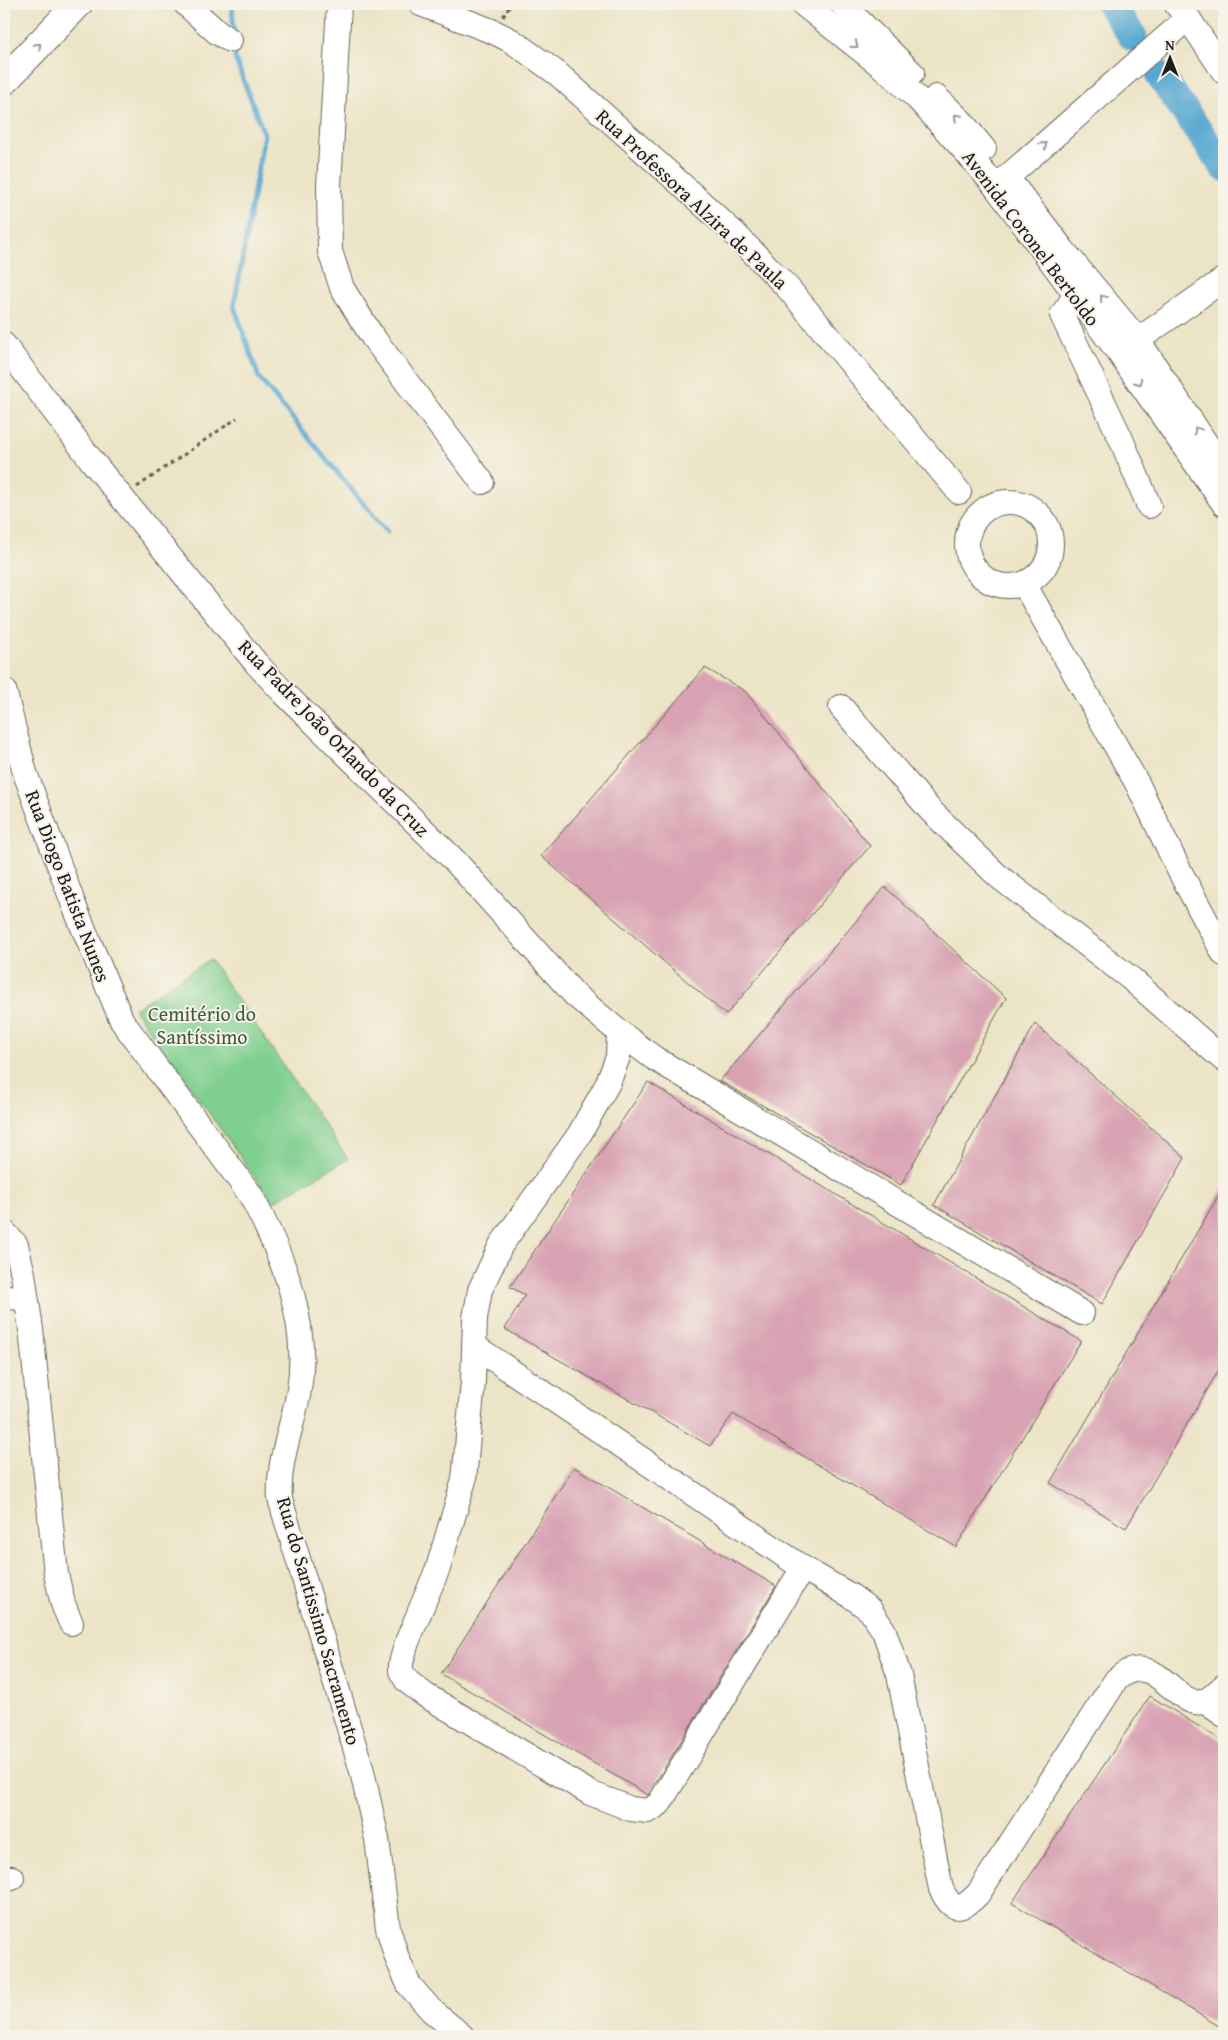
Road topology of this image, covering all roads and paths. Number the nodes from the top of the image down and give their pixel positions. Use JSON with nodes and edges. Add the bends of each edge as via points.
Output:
{"nodes":[{"id":1,"x":186,"y":4,"type":"edge"},
{"id":2,"x":339,"y":4,"type":"edge"},
{"id":3,"x":421,"y":4,"type":"edge"},
{"id":4,"x":803,"y":4,"type":"edge"},
{"id":5,"x":71,"y":6,"type":"edge"},
{"id":6,"x":835,"y":9,"type":"edge"},
{"id":7,"x":1182,"y":11,"type":"edge"},
{"id":8,"x":230,"y":40,"type":"dead end"},
{"id":9,"x":1224,"y":72,"type":"edge"},
{"id":10,"x":4,"y":80,"type":"edge"},
{"id":11,"x":1002,"y":182,"type":"junction"},
{"id":12,"x":1224,"y":279,"type":"edge"},
{"id":13,"x":1075,"y":296,"type":"junction"},
{"id":14,"x":4,"y":345,"type":"edge"},
{"id":15,"x":1128,"y":346,"type":"junction"},
{"id":16,"x":237,"y":418,"type":"dead end"},
{"id":17,"x":1224,"y":471,"type":"edge"},
{"id":18,"x":482,"y":482,"type":"dead end"},
{"id":19,"x":959,"y":492,"type":"dead end"},
{"id":20,"x":122,"y":497,"type":"junction"},
{"id":21,"x":1224,"y":504,"type":"edge"},
{"id":22,"x":1149,"y":506,"type":"dead end"},
{"id":23,"x":1024,"y":584,"type":"dead end"},
{"id":24,"x":4,"y":690,"type":"edge"},
{"id":25,"x":841,"y":707,"type":"dead end"},
{"id":26,"x":1224,"y":954,"type":"edge"},
{"id":27,"x":122,"y":1021,"type":"joint"},
{"id":28,"x":619,"y":1032,"type":"junction"},
{"id":29,"x":1224,"y":1060,"type":"edge"},
{"id":30,"x":8,"y":1245,"type":"edge"},
{"id":31,"x":15,"y":1297,"type":"edge"},
{"id":32,"x":1082,"y":1313,"type":"dead end"},
{"id":33,"x":474,"y":1346,"type":"junction"},
{"id":34,"x":803,"y":1568,"type":"junction"},
{"id":35,"x":71,"y":1624,"type":"dead end"},
{"id":36,"x":1224,"y":1686,"type":"edge"},
{"id":37,"x":1204,"y":1702,"type":"junction"},
{"id":38,"x":1224,"y":1715,"type":"edge"},
{"id":39,"x":462,"y":2036,"type":"edge"}],
"edges":[{"from":1,"to":8,"type":"street"},
{"from":2,"to":18,"type":"street","via":[[330,251],[342,288],[372,336]]},
{"from":3,"to":19,"type":"street","name":"Rua Professora Alzira de Paula","via":[[512,41],[558,74],[683,186],[788,288]]},
{"from":4,"to":6,"type":"street","name":"Avenida Coronel Bertoldo"},
{"from":10,"to":5,"type":"main road","one_way":true},
{"from":6,"to":11,"type":"street","name":"Avenida Coronel Bertoldo","via":[[884,68]]},
{"from":7,"to":9,"type":"street"},
{"from":11,"to":7,"type":"street","one_way":true},
{"from":11,"to":13,"type":"street","name":"Avenida Coronel Bertoldo"},
{"from":15,"to":11,"type":"street","name":"Avenida Coronel Bertoldo","one_way":true,"via":[[1063,250]]},
{"from":12,"to":15,"type":"street"},
{"from":13,"to":15,"type":"street","name":"Avenida Coronel Bertoldo"},
{"from":13,"to":22,"type":"street","via":[[1062,316]]},
{"from":14,"to":20,"type":"street","name":"Rua Padre João Orlando da Cruz"},
{"from":17,"to":15,"type":"street","name":"Avenida Coronel Bertoldo","one_way":true},
{"from":15,"to":21,"type":"street","name":"Avenida Coronel Bertoldo","one_way":true},
{"from":16,"to":20,"type":"path"},
{"from":20,"to":28,"type":"street","name":"Rua Padre João Orlando da Cruz","via":[[256,663],[455,861],[575,995]]},
{"from":23,"to":26,"type":"street","via":[[1138,785]]},
{"from":24,"to":27,"type":"street","name":"Rua Diogo Batista Nunes","via":[[25,774]]},
{"from":25,"to":29,"type":"street","via":[[931,811],[998,876],[1130,978]]},
{"from":27,"to":39,"type":"street","name":"Rua do Santissimo Sacramento","via":[[250,1194],[264,1220],[294,1296],[302,1354],[299,1391],[281,1466],[280,1499],[362,1771],[377,1839],[388,1928],[397,1958],[409,1985],[431,2010]]},
{"from":28,"to":32,"type":"street","name":"Rua Padre João Orlando da Cruz","via":[[654,1058]]},
{"from":28,"to":33,"type":"street","via":[[618,1057],[608,1083],[579,1135],[501,1245],[480,1290]]},
{"from":30,"to":31,"type":"street"},
{"from":31,"to":35,"type":"street","via":[[56,1574]]},
{"from":33,"to":34,"type":"street"},
{"from":33,"to":34,"type":"street","via":[[464,1480],[438,1568],[401,1663],[406,1681],[425,1695],[590,1793],[631,1809],[648,1811],[659,1804]]},
{"from":34,"to":37,"type":"street","via":[[870,1610],[884,1631],[898,1675],[941,1889],[947,1902],[957,1907],[966,1906],[978,1894],[1116,1680],[1124,1673],[1141,1669],[1150,1672],[1185,1697]]},
{"from":36,"to":37,"type":"street"},
{"from":37,"to":38,"type":"street"}]}
